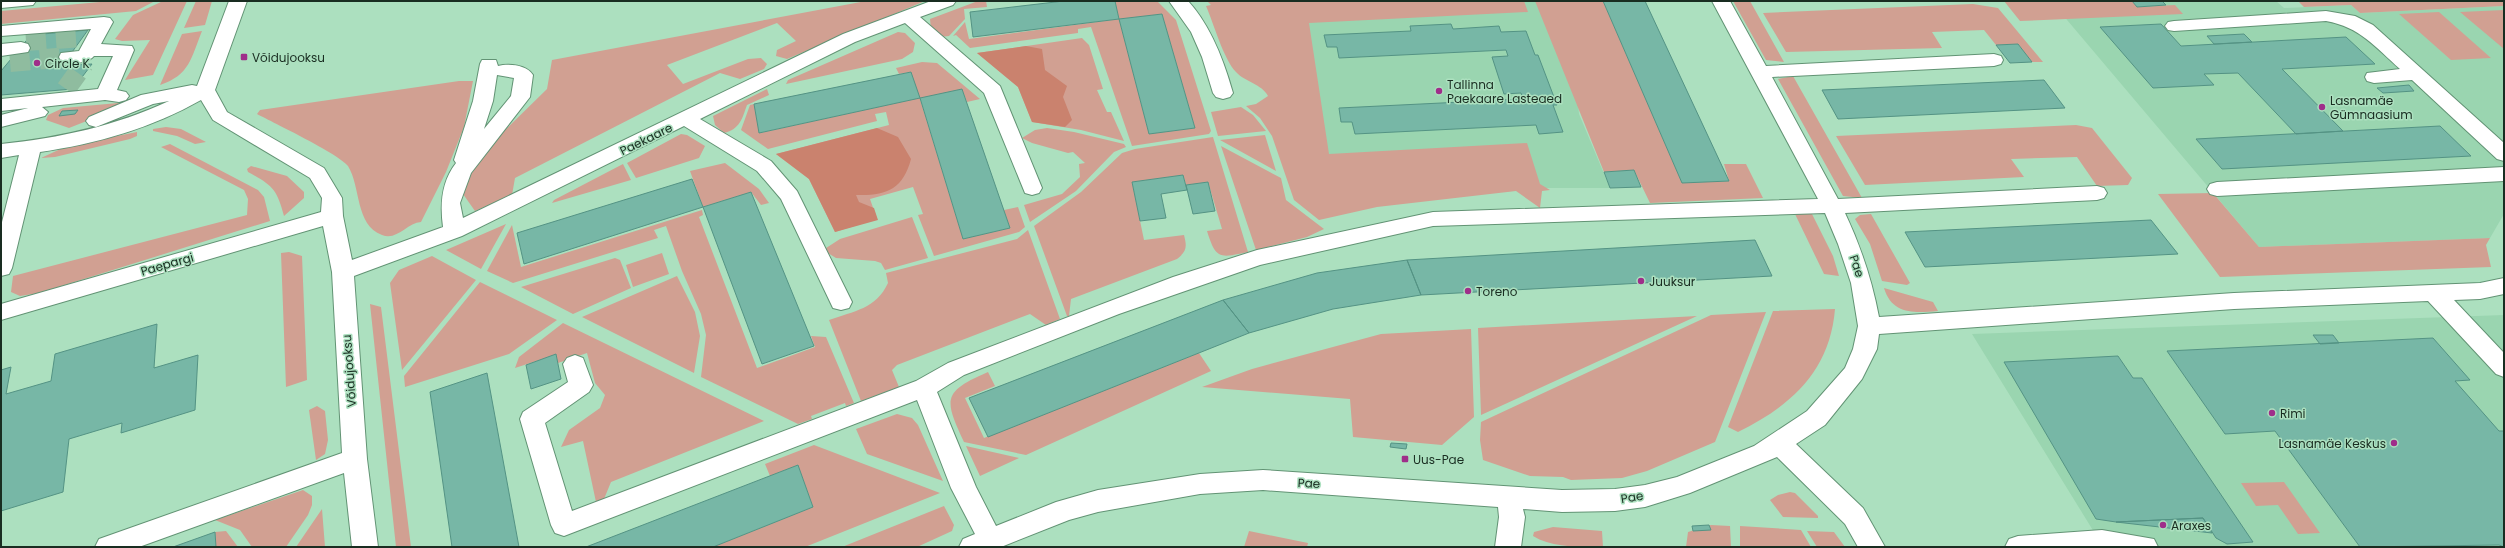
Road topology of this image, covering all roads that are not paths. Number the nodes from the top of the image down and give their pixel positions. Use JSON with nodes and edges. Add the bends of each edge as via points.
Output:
{"nodes":[{"id":1,"x":27,"y":1,"type":"edge"},
{"id":2,"x":238,"y":1,"type":"edge"},
{"id":3,"x":947,"y":1,"type":"edge"},
{"id":4,"x":1178,"y":1,"type":"edge"},
{"id":5,"x":1721,"y":1,"type":"edge"},
{"id":6,"x":1,"y":3,"type":"edge"},
{"id":7,"x":908,"y":16,"type":"junction"},
{"id":8,"x":2174,"y":26,"type":"dead end"},
{"id":9,"x":1,"y":31,"type":"edge"},
{"id":10,"x":1,"y":43,"type":"edge"},
{"id":11,"x":12,"y":53,"type":"edge"},
{"id":12,"x":1994,"y":60,"type":"dead end"},
{"id":13,"x":1760,"y":72,"type":"junction"},
{"id":14,"x":2417,"y":74,"type":"junction"},
{"id":15,"x":2374,"y":77,"type":"dead end"},
{"id":16,"x":206,"y":90,"type":"junction"},
{"id":17,"x":1223,"y":93,"type":"dead end"},
{"id":18,"x":63,"y":94,"type":"junction"},
{"id":19,"x":105,"y":94,"type":"junction"},
{"id":20,"x":148,"y":99,"type":"junction"},
{"id":21,"x":1,"y":105,"type":"edge"},
{"id":22,"x":686,"y":119,"type":"junction"},
{"id":23,"x":1,"y":121,"type":"edge"},
{"id":24,"x":31,"y":148,"type":"junction"},
{"id":25,"x":1,"y":150,"type":"edge"},
{"id":26,"x":2504,"y":154,"type":"edge"},
{"id":27,"x":461,"y":171,"type":"junction"},
{"id":28,"x":2504,"y":174,"type":"edge"},
{"id":29,"x":1032,"y":188,"type":"dead end"},
{"id":30,"x":2217,"y":189,"type":"dead end"},
{"id":31,"x":2097,"y":194,"type":"dead end"},
{"id":32,"x":1832,"y":206,"type":"junction"},
{"id":33,"x":332,"y":216,"type":"junction"},
{"id":34,"x":454,"y":231,"type":"junction"},
{"id":35,"x":1,"y":268,"type":"edge"},
{"id":36,"x":343,"y":272,"type":"junction"},
{"id":37,"x":2504,"y":286,"type":"edge"},
{"id":38,"x":2434,"y":293,"type":"junction"},
{"id":39,"x":841,"y":302,"type":"dead end"},
{"id":40,"x":1,"y":312,"type":"edge"},
{"id":41,"x":1869,"y":326,"type":"junction"},
{"id":42,"x":575,"y":364,"type":"dead end"},
{"id":43,"x":2504,"y":368,"type":"edge"},
{"id":44,"x":924,"y":388,"type":"junction"},
{"id":45,"x":1779,"y":443,"type":"junction"},
{"id":46,"x":355,"y":459,"type":"junction"},
{"id":47,"x":1509,"y":499,"type":"junction"},
{"id":48,"x":981,"y":543,"type":"edge"},
{"id":49,"x":108,"y":547,"type":"edge"},
{"id":50,"x":365,"y":547,"type":"edge"},
{"id":51,"x":1508,"y":547,"type":"edge"},
{"id":52,"x":1872,"y":547,"type":"edge"},
{"id":53,"x":2018,"y":547,"type":"edge"},
{"id":54,"x":2145,"y":547,"type":"edge"}],
"edges":[{"from":1,"to":6,"type":"street"},
{"from":2,"to":16,"type":"street","via":[[211,70]]},
{"from":3,"to":7,"type":"street","name":"Paekaare"},
{"from":4,"to":17,"type":"street","via":[[1194,21],[1217,69]]},
{"from":5,"to":13,"type":"street","name":"Pae"},
{"from":7,"to":22,"type":"street","name":"Paekaare","via":[[849,38]]},
{"from":7,"to":29,"type":"street","via":[[993,90]]},
{"from":8,"to":14,"type":"street","via":[[2326,16],[2349,20],[2367,29]]},
{"from":9,"to":19,"type":"street","via":[[104,22],[86,48],[125,50]]},
{"from":10,"to":11,"type":"street"},
{"from":12,"to":13,"type":"street"},
{"from":13,"to":32,"type":"street","name":"Pae"},
{"from":14,"to":15,"type":"street"},
{"from":14,"to":26,"type":"street"},
{"from":16,"to":20,"type":"street","via":[[180,92]]},
{"from":16,"to":24,"type":"street","via":[[178,107],[143,119],[91,136]]},
{"from":16,"to":33,"type":"street","name":"Võidujooksu","via":[[220,116],[317,173],[332,198]]},
{"from":18,"to":19,"type":"street"},
{"from":18,"to":21,"type":"street"},
{"from":18,"to":23,"type":"street","via":[[54,105],[39,112]]},
{"from":19,"to":20,"type":"street"},
{"from":20,"to":24,"type":"street"},
{"from":22,"to":34,"type":"street","name":"Paekaare"},
{"from":22,"to":39,"type":"street","via":[[764,166],[790,196]]},
{"from":24,"to":25,"type":"street"},
{"from":24,"to":35,"type":"street"},
{"from":27,"to":27,"type":"street","via":[[520,97],[524,75],[495,68]]},
{"from":27,"to":34,"type":"street","via":[[450,203]]},
{"from":28,"to":30,"type":"street"},
{"from":31,"to":32,"type":"street"},
{"from":32,"to":41,"type":"street","name":"Pae","via":[[1849,244],[1862,283]]},
{"from":32,"to":44,"type":"street","via":[[1433,218],[1257,258],[1111,308],[956,369]]},
{"from":33,"to":36,"type":"street","name":"Võidujooksu"},
{"from":33,"to":40,"type":"street","name":"Paepargi"},
{"from":34,"to":36,"type":"street","name":"Paekaare"},
{"from":36,"to":46,"type":"street","name":"Võidujooksu"},
{"from":37,"to":38,"type":"street","via":[[2480,291]]},
{"from":38,"to":41,"type":"street","via":[[2234,301]]},
{"from":38,"to":43,"type":"street"},
{"from":41,"to":45,"type":"street","name":"Pae","via":[[1865,349],[1854,373],[1816,418]]},
{"from":42,"to":44,"type":"street","via":[[581,385],[532,419],[564,525]]},
{"from":44,"to":48,"type":"street","via":[[964,488]]},
{"from":45,"to":47,"type":"street","name":"Pae","via":[[1763,453],[1681,486],[1645,496],[1589,502]]},
{"from":45,"to":52,"type":"street","via":[[1854,516]]},
{"from":46,"to":49,"type":"street"},
{"from":46,"to":50,"type":"street","name":"Võidujooksu"},
{"from":47,"to":48,"type":"street","name":"Pae","via":[[1263,480],[1200,484],[1098,501],[1065,510]]},
{"from":47,"to":51,"type":"street","via":[[1512,517]]},
{"from":53,"to":54,"type":"street","via":[[2102,541]]}]}
